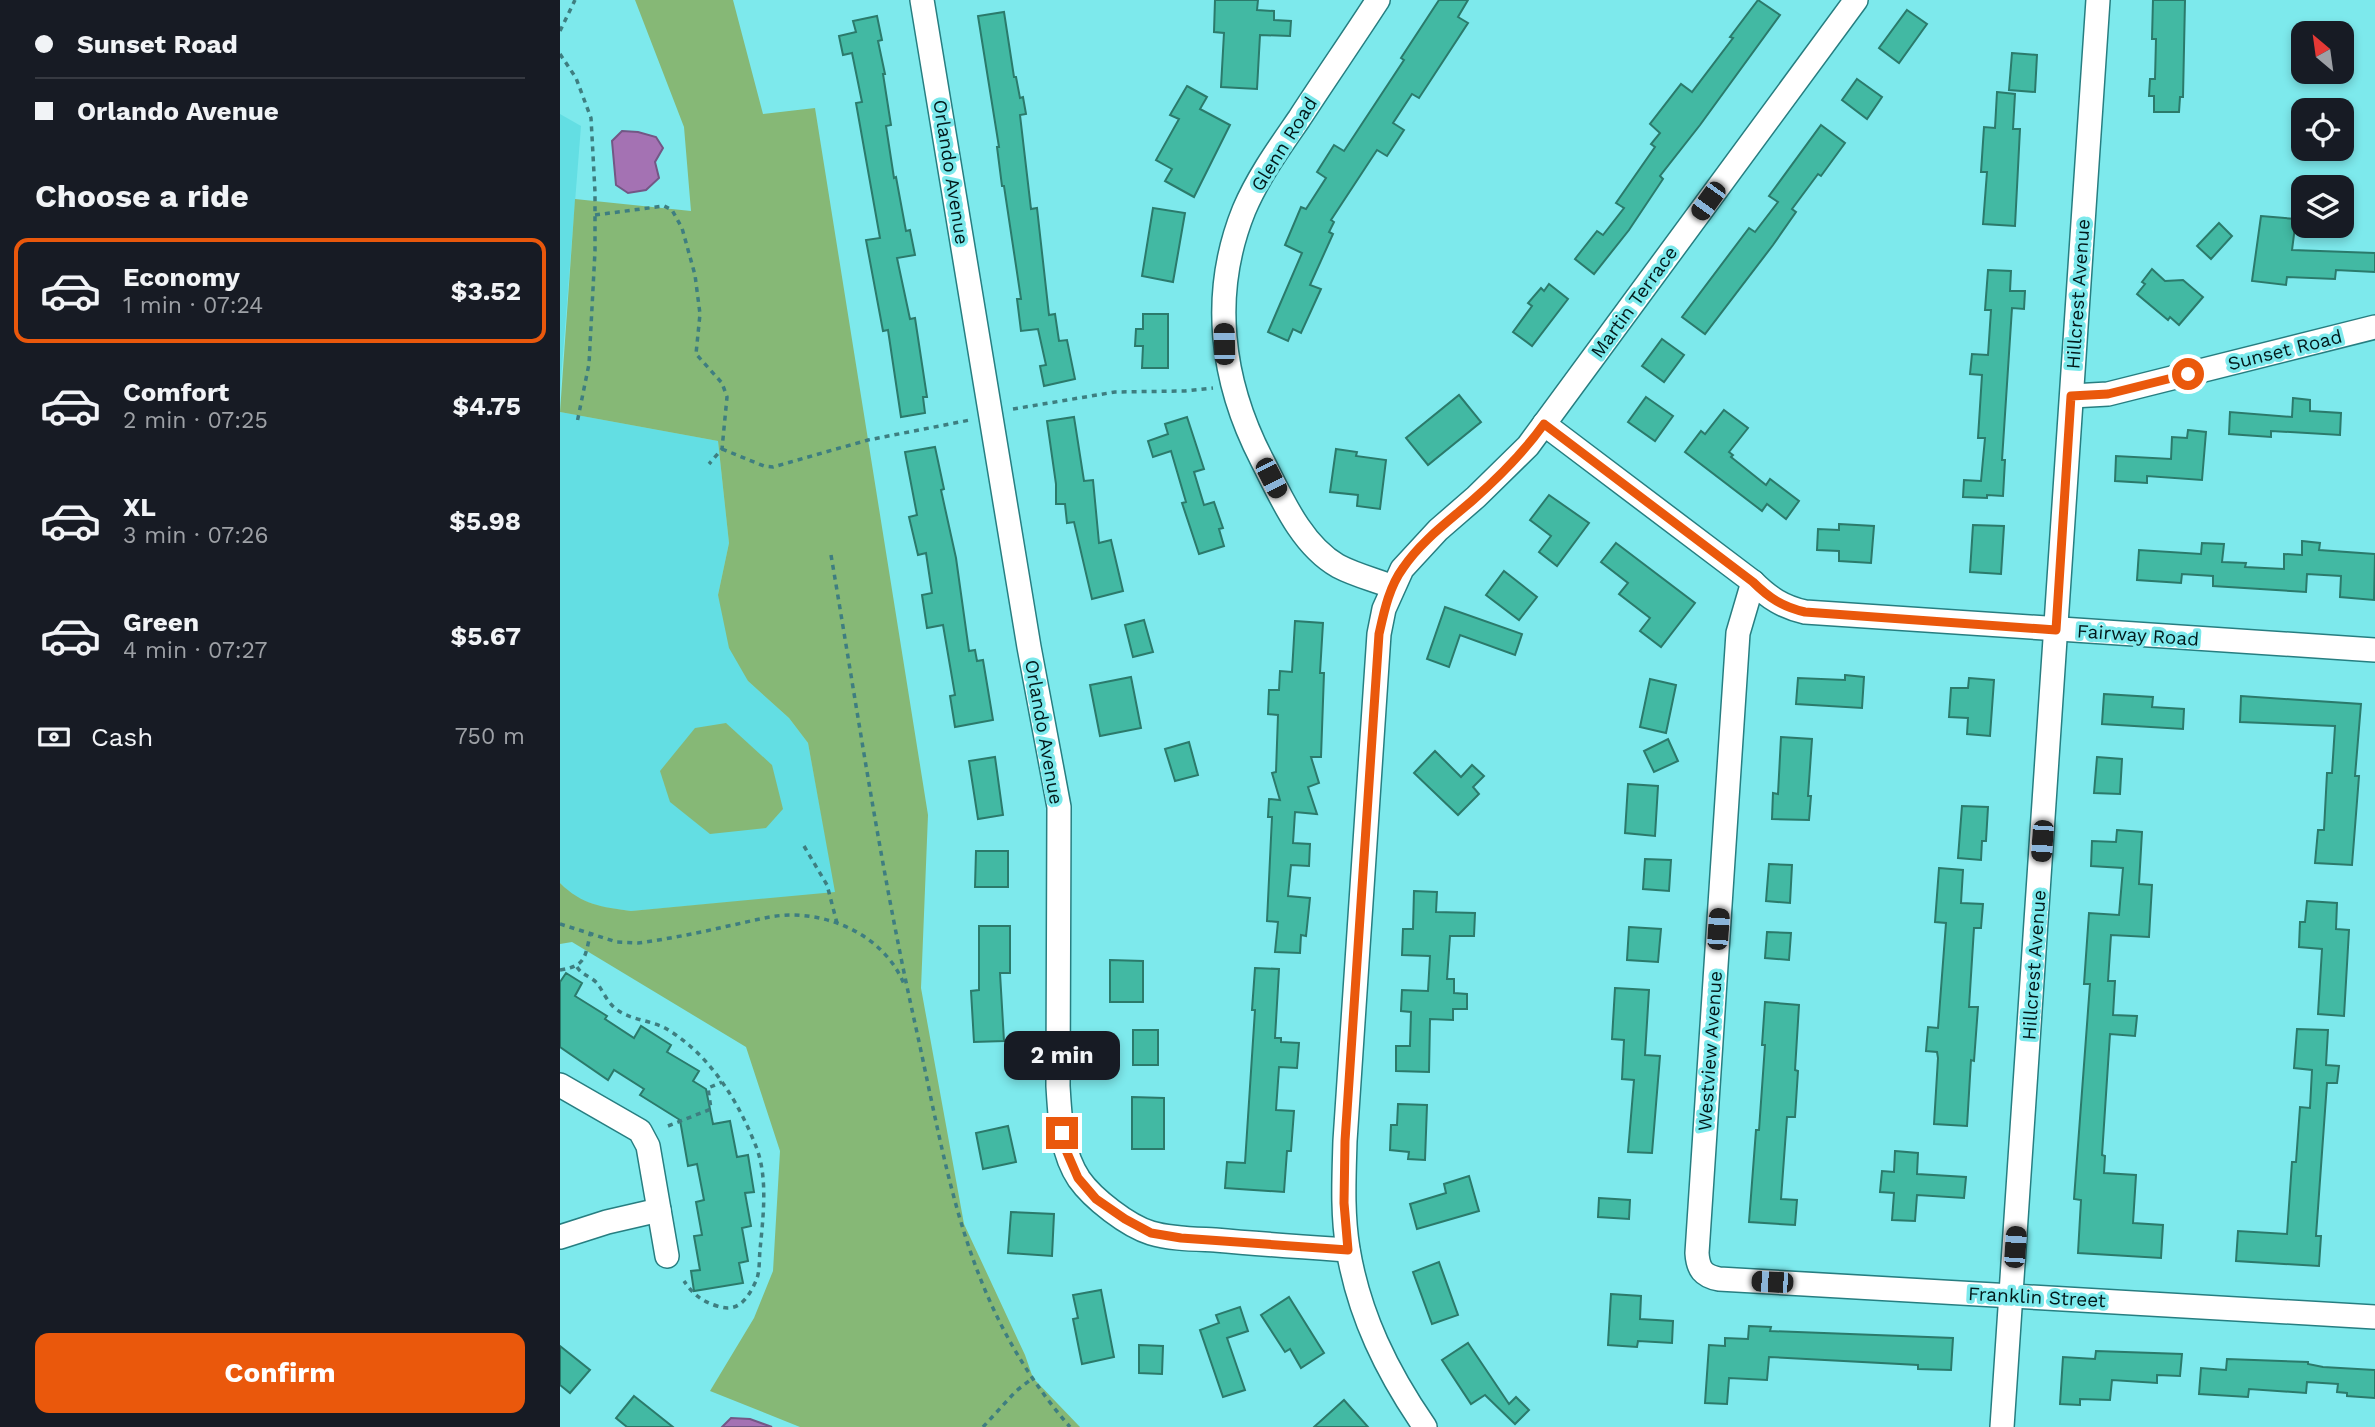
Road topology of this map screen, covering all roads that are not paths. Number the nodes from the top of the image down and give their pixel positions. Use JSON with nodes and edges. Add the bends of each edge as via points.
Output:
{"nodes":[{"id":1,"x":922,"y":0,"type":"edge"},
{"id":2,"x":1378,"y":0,"type":"edge"},
{"id":3,"x":1856,"y":0,"type":"edge"},
{"id":4,"x":2098,"y":0,"type":"edge"},
{"id":5,"x":2375,"y":327,"type":"edge"},
{"id":6,"x":2071,"y":396,"type":"junction"},
{"id":7,"x":1544,"y":424,"type":"junction"},
{"id":8,"x":1753,"y":582,"type":"junction"},
{"id":9,"x":1393,"y":587,"type":"junction"},
{"id":10,"x":2056,"y":630,"type":"junction"},
{"id":11,"x":2375,"y":650,"type":"edge"},
{"id":12,"x":560,"y":1085,"type":"edge"},
{"id":13,"x":659,"y":1210,"type":"junction"},
{"id":14,"x":560,"y":1237,"type":"edge"},
{"id":15,"x":1348,"y":1250,"type":"junction"},
{"id":16,"x":667,"y":1256,"type":"dead end"},
{"id":17,"x":1701,"y":1271,"type":"joint"},
{"id":18,"x":2012,"y":1296,"type":"junction"},
{"id":19,"x":2375,"y":1317,"type":"edge"},
{"id":20,"x":1425,"y":1427,"type":"edge"},
{"id":21,"x":2002,"y":1427,"type":"edge"}],
"edges":[{"from":1,"to":15,"type":"street","name":"Orlando Avenue","via":[[1059,807],[1058,1086],[1065,1148],[1078,1178],[1096,1199],[1151,1233]]},
{"from":2,"to":9,"type":"street","name":"Glenn Road","via":[[1261,174],[1244,210],[1223,295],[1224,344],[1249,435],[1303,533],[1337,565]]},
{"from":3,"to":7,"type":"street","name":"Martin Terrace"},
{"from":4,"to":6,"type":"street","name":"Hillcrest Avenue"},
{"from":5,"to":6,"type":"street","name":"Sunset Road","via":[[2108,394]]},
{"from":6,"to":10,"type":"street","name":"Hillcrest Avenue"},
{"from":7,"to":8,"type":"street","name":"Fairway Road"},
{"from":7,"to":9,"type":"street","name":"Martin Terrace","via":[[1528,446],[1416,552]]},
{"from":8,"to":10,"type":"street","name":"Fairway Road","via":[[1779,604],[1805,612]]},
{"from":8,"to":17,"type":"street","name":"Westview Avenue","via":[[1738,632],[1697,1253]]},
{"from":9,"to":15,"type":"street","via":[[1379,634],[1374,703],[1345,1141]]},
{"from":10,"to":11,"type":"street","name":"Fairway Road"},
{"from":10,"to":18,"type":"street","name":"Hillcrest Avenue"},
{"from":12,"to":13,"type":"street","via":[[640,1131],[648,1146]]},
{"from":13,"to":14,"type":"street"},
{"from":13,"to":16,"type":"street"},
{"from":15,"to":20,"type":"street","via":[[1379,1351]]},
{"from":17,"to":18,"type":"street","name":"Franklin Street","via":[[1718,1279]]},
{"from":18,"to":19,"type":"street","name":"Franklin Street"},
{"from":18,"to":21,"type":"street","name":"Hillcrest Avenue"}]}
